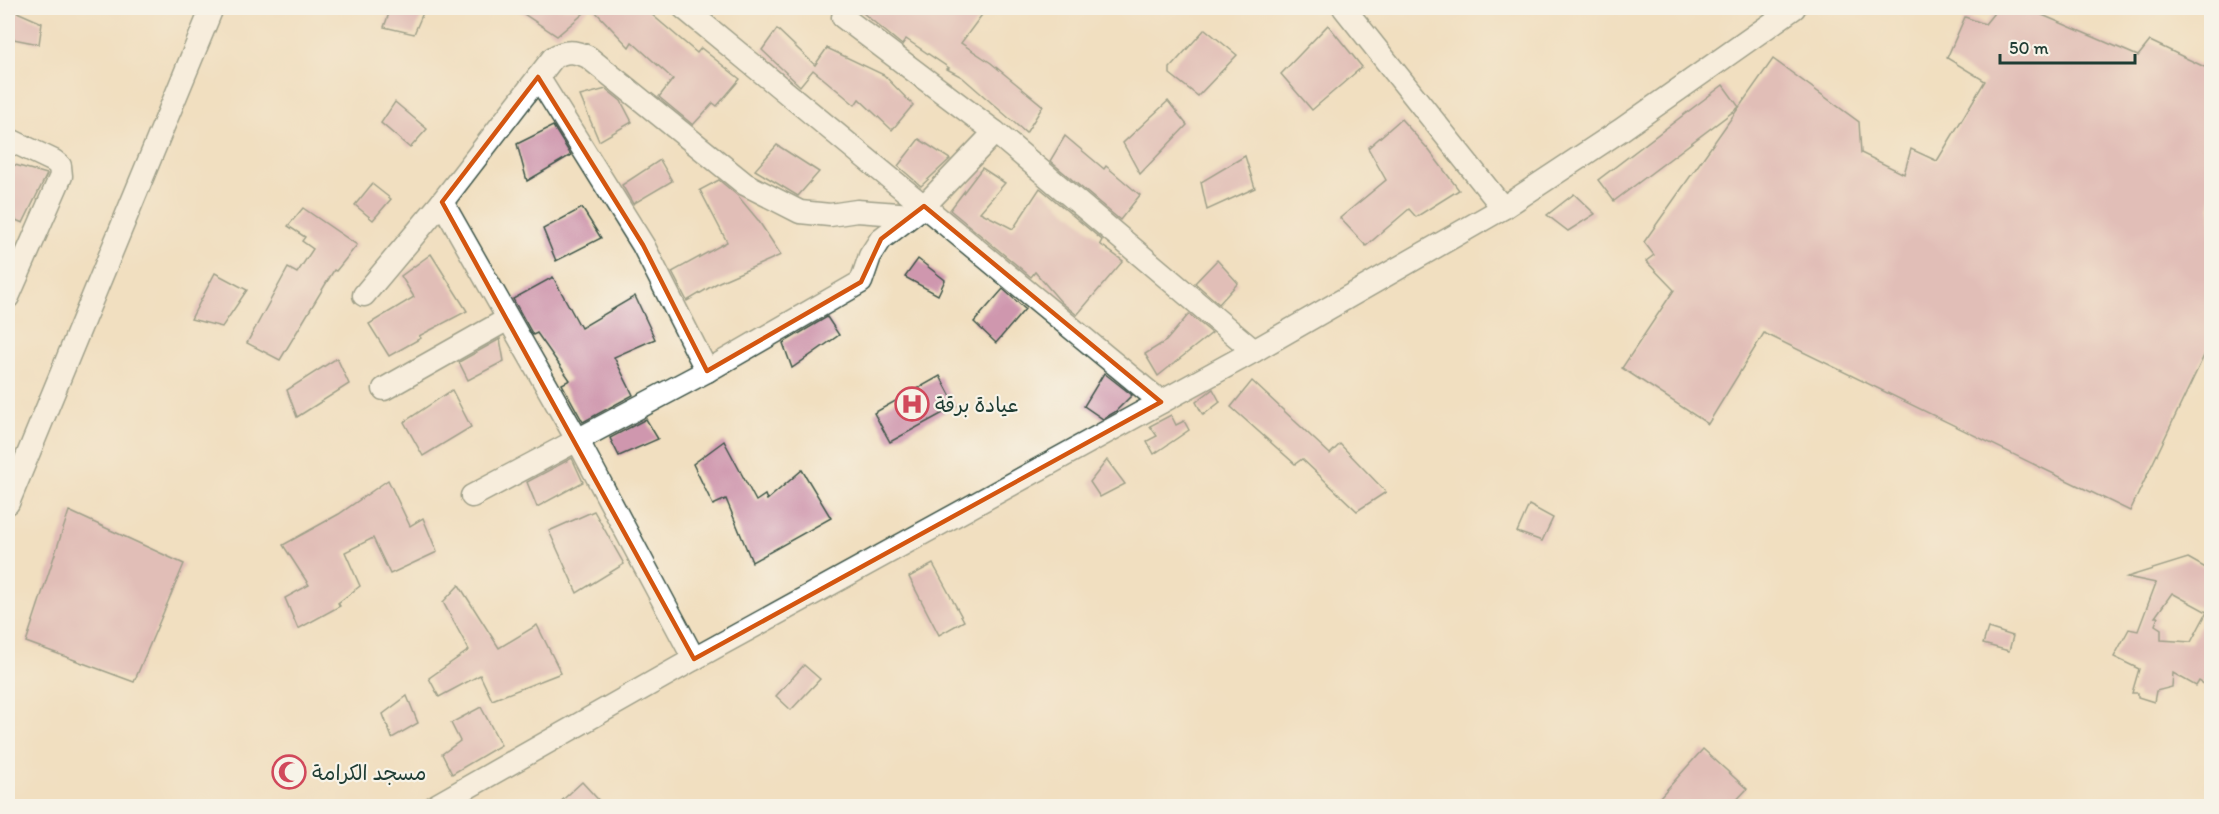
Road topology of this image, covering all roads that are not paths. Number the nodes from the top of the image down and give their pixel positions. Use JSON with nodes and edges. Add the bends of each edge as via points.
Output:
{"nodes":[{"id":1,"x":212,"y":8,"type":"edge"},
{"id":2,"x":684,"y":8,"type":"edge"},
{"id":3,"x":1344,"y":8,"type":"edge"},
{"id":4,"x":1794,"y":8,"type":"edge"},
{"id":5,"x":843,"y":17,"type":"dead end"},
{"id":6,"x":538,"y":77,"type":"junction"},
{"id":7,"x":994,"y":132,"type":"junction"},
{"id":8,"x":8,"y":139,"type":"edge"},
{"id":9,"x":442,"y":202,"type":"junction"},
{"id":10,"x":1503,"y":208,"type":"junction"},
{"id":11,"x":918,"y":211,"type":"junction"},
{"id":12,"x":364,"y":295,"type":"dead end"},
{"id":13,"x":8,"y":297,"type":"edge"},
{"id":14,"x":508,"y":319,"type":"junction"},
{"id":15,"x":1254,"y":351,"type":"junction"},
{"id":16,"x":707,"y":371,"type":"junction"},
{"id":17,"x":384,"y":389,"type":"dead end"},
{"id":18,"x":1161,"y":402,"type":"junction"},
{"id":19,"x":578,"y":441,"type":"junction"},
{"id":20,"x":472,"y":496,"type":"dead end"},
{"id":21,"x":8,"y":503,"type":"edge"},
{"id":22,"x":694,"y":659,"type":"junction"},
{"id":23,"x":435,"y":807,"type":"edge"}],
"edges":[{"from":1,"to":21,"type":"street"},
{"from":2,"to":11,"type":"street"},
{"from":3,"to":10,"type":"street"},
{"from":4,"to":10,"type":"street"},
{"from":5,"to":7,"type":"street"},
{"from":6,"to":9,"type":"street"},
{"from":6,"to":11,"type":"street","via":[[561,53],[577,52],[588,57],[745,184],[800,212],[830,215]]},
{"from":6,"to":16,"type":"street","via":[[644,245]]},
{"from":7,"to":11,"type":"street"},
{"from":7,"to":15,"type":"street"},
{"from":8,"to":13,"type":"street","via":[[54,161],[60,166],[61,176]]},
{"from":9,"to":12,"type":"street"},
{"from":9,"to":14,"type":"street"},
{"from":10,"to":15,"type":"street"},
{"from":11,"to":16,"type":"street","via":[[874,248],[861,282]]},
{"from":11,"to":18,"type":"street"},
{"from":14,"to":17,"type":"street"},
{"from":14,"to":19,"type":"street"},
{"from":15,"to":18,"type":"street"},
{"from":16,"to":19,"type":"street"},
{"from":18,"to":22,"type":"street"},
{"from":19,"to":20,"type":"street"},
{"from":19,"to":22,"type":"street"},
{"from":22,"to":23,"type":"street"}]}
